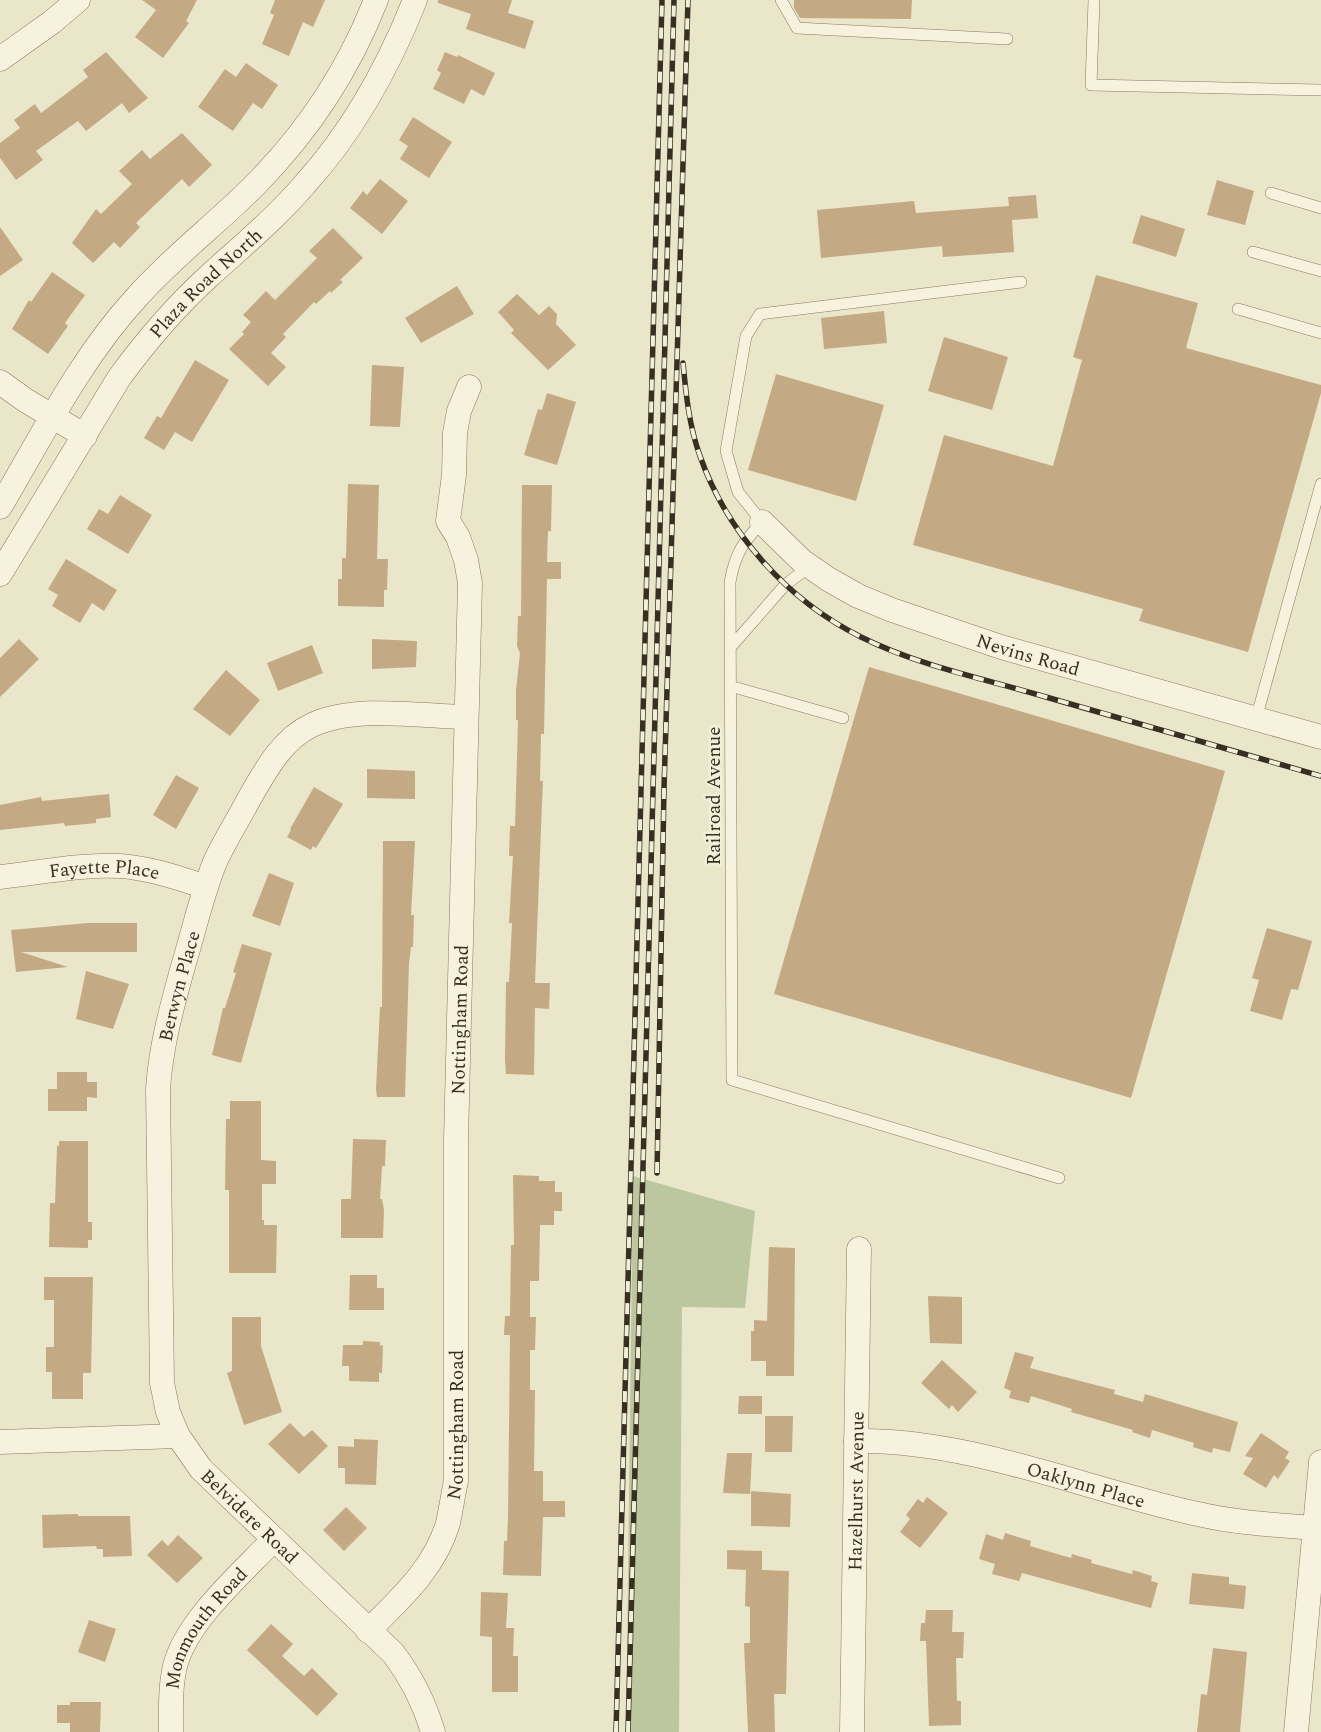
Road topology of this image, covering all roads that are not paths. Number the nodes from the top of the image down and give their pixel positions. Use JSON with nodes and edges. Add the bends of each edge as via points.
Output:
{"nodes":[{"id":1,"x":78,"y":0,"type":"edge"},
{"id":2,"x":415,"y":0,"type":"edge"},
{"id":3,"x":781,"y":0,"type":"edge"},
{"id":4,"x":1094,"y":0,"type":"edge"},
{"id":5,"x":372,"y":10,"type":"edge"},
{"id":6,"x":402,"y":34,"type":"junction"},
{"id":7,"x":1007,"y":39,"type":"dead end"},
{"id":8,"x":0,"y":59,"type":"edge"},
{"id":9,"x":1321,"y":90,"type":"edge"},
{"id":10,"x":1271,"y":192,"type":"dead end"},
{"id":11,"x":1321,"y":208,"type":"edge"},
{"id":12,"x":1252,"y":252,"type":"dead end"},
{"id":13,"x":1321,"y":271,"type":"edge"},
{"id":14,"x":1021,"y":282,"type":"dead end"},
{"id":15,"x":1238,"y":309,"type":"dead end"},
{"id":16,"x":1321,"y":333,"type":"edge"},
{"id":17,"x":0,"y":382,"type":"edge"},
{"id":18,"x":469,"y":387,"type":"dead end"},
{"id":19,"x":54,"y":417,"type":"junction"},
{"id":20,"x":84,"y":436,"type":"junction"},
{"id":21,"x":1321,"y":484,"type":"edge"},
{"id":22,"x":0,"y":507,"type":"edge"},
{"id":23,"x":762,"y":522,"type":"junction"},
{"id":24,"x":810,"y":566,"type":"junction"},
{"id":25,"x":0,"y":574,"type":"edge"},
{"id":26,"x":730,"y":648,"type":"junction"},
{"id":27,"x":730,"y":686,"type":"junction"},
{"id":28,"x":466,"y":717,"type":"junction"},
{"id":29,"x":843,"y":718,"type":"dead end"},
{"id":30,"x":1256,"y":719,"type":"junction"},
{"id":31,"x":1321,"y":737,"type":"edge"},
{"id":32,"x":0,"y":877,"type":"edge"},
{"id":33,"x":206,"y":887,"type":"junction"},
{"id":34,"x":1060,"y":1178,"type":"dead end"},
{"id":35,"x":859,"y":1249,"type":"dead end"},
{"id":36,"x":178,"y":1436,"type":"junction"},
{"id":37,"x":856,"y":1441,"type":"junction"},
{"id":38,"x":0,"y":1442,"type":"edge"},
{"id":39,"x":1321,"y":1462,"type":"edge"},
{"id":40,"x":1315,"y":1528,"type":"junction"},
{"id":41,"x":274,"y":1539,"type":"junction"},
{"id":42,"x":368,"y":1630,"type":"junction"},
{"id":43,"x":171,"y":1732,"type":"edge"},
{"id":44,"x":434,"y":1732,"type":"edge"},
{"id":45,"x":852,"y":1732,"type":"edge"},
{"id":46,"x":1296,"y":1732,"type":"edge"}],
"edges":[{"from":1,"to":8,"type":"street"},
{"from":2,"to":6,"type":"street","name":"Plaza Road North"},
{"from":3,"to":7,"type":"lane","via":[[797,28]]},
{"from":4,"to":9,"type":"lane","via":[[1091,85]]},
{"from":5,"to":6,"type":"street"},
{"from":5,"to":19,"type":"street","name":"Plaza Road North","via":[[338,80],[300,134],[257,183],[136,298],[89,358]]},
{"from":6,"to":20,"type":"street","name":"Plaza Road North","via":[[368,98],[329,156],[282,208],[163,322],[120,378]]},
{"from":10,"to":11,"type":"lane"},
{"from":12,"to":13,"type":"lane"},
{"from":14,"to":23,"type":"lane","via":[[760,314],[746,336],[726,451],[738,492]]},
{"from":15,"to":16,"type":"lane"},
{"from":17,"to":19,"type":"street"},
{"from":18,"to":28,"type":"street","name":"Nottingham Road","via":[[458,411],[448,521],[458,537],[470,583]]},
{"from":19,"to":20,"type":"street"},
{"from":19,"to":22,"type":"street","name":"Plaza Road North"},
{"from":20,"to":25,"type":"street","name":"Plaza Road North"},
{"from":21,"to":30,"type":"lane"},
{"from":23,"to":24,"type":"street","name":"Nevins Road"},
{"from":23,"to":26,"type":"lane","name":"Railroad Avenue","via":[[745,540],[733,566]]},
{"from":24,"to":26,"type":"lane","via":[[785,585]]},
{"from":24,"to":30,"type":"street","name":"Nevins Road","via":[[858,596],[944,629]]},
{"from":26,"to":27,"type":"lane","name":"Railroad Avenue"},
{"from":27,"to":29,"type":"lane"},
{"from":27,"to":34,"type":"lane","name":"Railroad Avenue","via":[[732,1080]]},
{"from":28,"to":33,"type":"street","name":"Berwyn Place","via":[[351,715],[311,726],[292,738],[264,773],[226,839]]},
{"from":28,"to":42,"type":"street","name":"Nottingham Road","via":[[456,1140],[456,1481],[447,1524],[435,1555],[404,1596]]},
{"from":30,"to":31,"type":"street","name":"Nevins Road"},
{"from":32,"to":33,"type":"street","name":"Fayette Place","via":[[119,866],[162,873]]},
{"from":33,"to":36,"type":"street","name":"Berwyn Place","via":[[166,1026],[159,1073],[162,1383],[168,1412]]},
{"from":35,"to":37,"type":"street","name":"Hazelhurst Avenue"},
{"from":36,"to":38,"type":"street"},
{"from":36,"to":41,"type":"street","name":"Belvidere Road","via":[[201,1469]]},
{"from":37,"to":40,"type":"street","name":"Oaklynn Place","via":[[919,1445],[970,1454],[1199,1514],[1249,1523]]},
{"from":37,"to":45,"type":"street","name":"Hazelhurst Avenue"},
{"from":39,"to":40,"type":"street"},
{"from":40,"to":46,"type":"street"},
{"from":41,"to":42,"type":"street","name":"Belvidere Road"},
{"from":41,"to":43,"type":"street","name":"Monmouth Road","via":[[197,1621],[184,1642],[175,1666],[171,1693]]},
{"from":42,"to":44,"type":"street","name":"Belvidere Road","via":[[393,1653],[412,1678]]}]}
